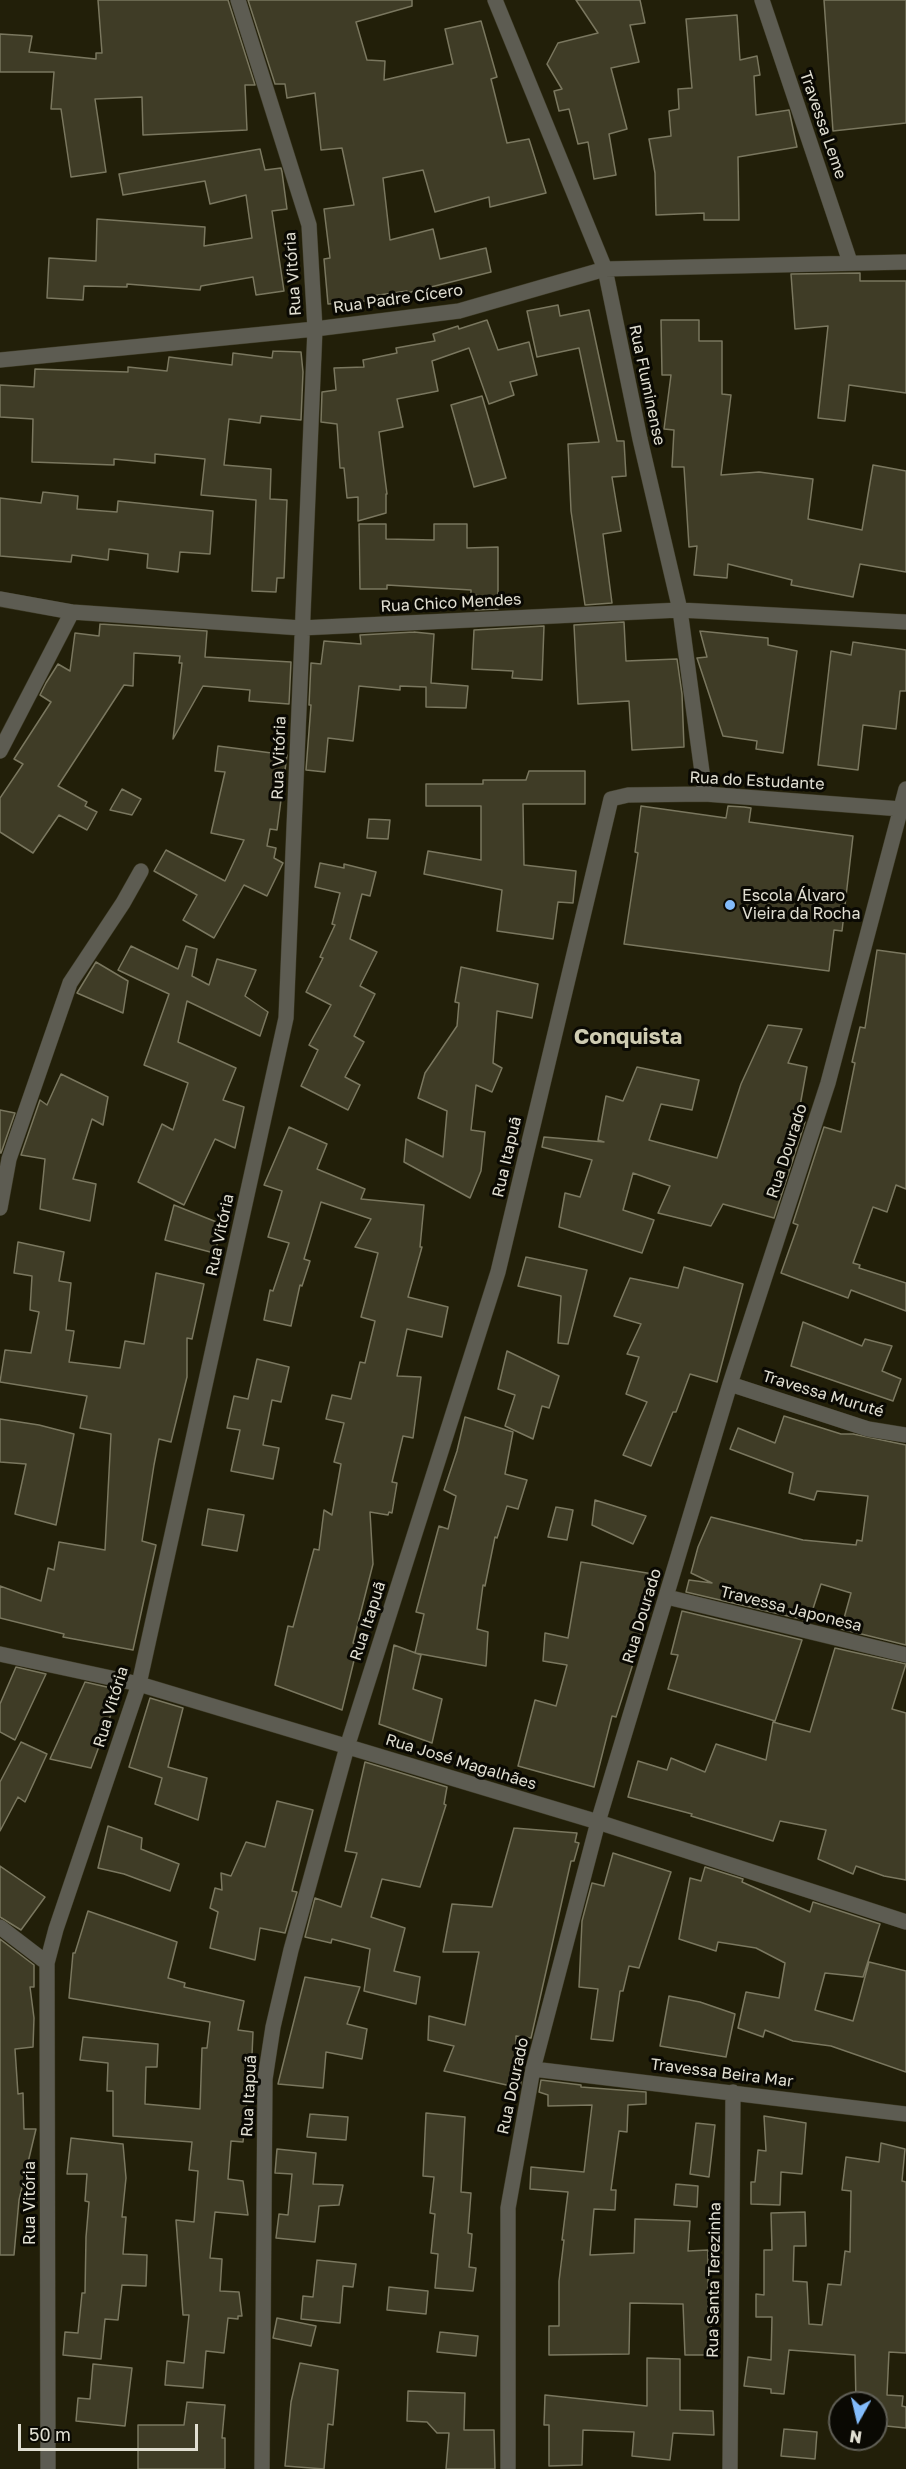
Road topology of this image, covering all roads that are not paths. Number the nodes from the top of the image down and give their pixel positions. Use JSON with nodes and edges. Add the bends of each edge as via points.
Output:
{"nodes":[{"id":1,"x":238,"y":0,"type":"edge"},
{"id":2,"x":495,"y":0,"type":"edge"},
{"id":3,"x":762,"y":0,"type":"edge"},
{"id":4,"x":850,"y":262,"type":"junction"},
{"id":5,"x":906,"y":262,"type":"edge"},
{"id":6,"x":604,"y":268,"type":"junction"},
{"id":7,"x":315,"y":329,"type":"junction"},
{"id":8,"x":0,"y":360,"type":"edge"},
{"id":9,"x":0,"y":598,"type":"edge"},
{"id":10,"x":680,"y":610,"type":"junction"},
{"id":11,"x":72,"y":612,"type":"junction"},
{"id":12,"x":906,"y":622,"type":"edge"},
{"id":13,"x":301,"y":628,"type":"junction"},
{"id":14,"x":0,"y":751,"type":"edge"},
{"id":15,"x":906,"y":789,"type":"edge"},
{"id":16,"x":705,"y":794,"type":"junction"},
{"id":17,"x":611,"y":799,"type":"joint"},
{"id":18,"x":902,"y":809,"type":"junction"},
{"id":19,"x":141,"y":871,"type":"dead end"},
{"id":20,"x":0,"y":1208,"type":"edge"},
{"id":21,"x":730,"y":1384,"type":"junction"},
{"id":22,"x":906,"y":1435,"type":"edge"},
{"id":23,"x":667,"y":1597,"type":"junction"},
{"id":24,"x":0,"y":1654,"type":"edge"},
{"id":25,"x":906,"y":1655,"type":"edge"},
{"id":26,"x":139,"y":1684,"type":"junction"},
{"id":27,"x":347,"y":1747,"type":"junction"},
{"id":28,"x":598,"y":1822,"type":"junction"},
{"id":29,"x":906,"y":1922,"type":"edge"},
{"id":30,"x":0,"y":1928,"type":"edge"},
{"id":31,"x":47,"y":1963,"type":"junction"},
{"id":32,"x":533,"y":2069,"type":"junction"},
{"id":33,"x":734,"y":2092,"type":"junction"},
{"id":34,"x":906,"y":2114,"type":"edge"},
{"id":35,"x":48,"y":2469,"type":"edge"},
{"id":36,"x":262,"y":2469,"type":"edge"},
{"id":37,"x":508,"y":2469,"type":"edge"},
{"id":38,"x":730,"y":2469,"type":"edge"}],
"edges":[{"from":1,"to":7,"type":"street","name":"Rua Vitória","via":[[309,225]]},
{"from":2,"to":6,"type":"street","name":"Rua Fluminense"},
{"from":3,"to":4,"type":"street","name":"Travessa Leme"},
{"from":4,"to":5,"type":"street","name":"Rua Padre Cícero"},
{"from":4,"to":6,"type":"street","name":"Rua Padre Cícero"},
{"from":6,"to":7,"type":"street","name":"Rua Padre Cícero","via":[[459,311]]},
{"from":6,"to":10,"type":"street","name":"Rua Fluminense"},
{"from":7,"to":8,"type":"street","name":"Rua Padre Cícero"},
{"from":7,"to":13,"type":"street","name":"Rua Vitória"},
{"from":9,"to":11,"type":"street","name":"Rua Chico Mendes"},
{"from":10,"to":12,"type":"street","name":"Rua Chico Mendes"},
{"from":10,"to":13,"type":"street","name":"Rua Chico Mendes"},
{"from":10,"to":16,"type":"street","name":"Rua Fluminense"},
{"from":11,"to":13,"type":"street","name":"Rua Chico Mendes"},
{"from":11,"to":14,"type":"street"},
{"from":13,"to":26,"type":"street","name":"Rua Vitória","via":[[286,1018]]},
{"from":15,"to":18,"type":"street","name":"Rua Dourado"},
{"from":16,"to":17,"type":"street","name":"Rua do Estudante","via":[[628,795]]},
{"from":16,"to":18,"type":"street","name":"Rua do Estudante"},
{"from":17,"to":27,"type":"street","name":"Rua Itapuã","via":[[498,1272]]},
{"from":18,"to":21,"type":"street","name":"Rua Dourado","via":[[828,1083]]},
{"from":19,"to":20,"type":"street","via":[[70,983],[9,1159]]},
{"from":21,"to":22,"type":"street","name":"Travessa Muruté","via":[[868,1429]]},
{"from":21,"to":23,"type":"street","name":"Rua Dourado"},
{"from":23,"to":25,"type":"street","name":"Travessa Japonesa"},
{"from":23,"to":28,"type":"street","name":"Rua Dourado"},
{"from":24,"to":26,"type":"street","name":"Rua José Magalhães"},
{"from":26,"to":27,"type":"street","name":"Rua José Magalhães"},
{"from":26,"to":31,"type":"street","name":"Rua Vitória"},
{"from":27,"to":28,"type":"street","name":"Rua José Magalhães"},
{"from":27,"to":36,"type":"street","name":"Rua Itapuã","via":[[291,1950],[265,2079]]},
{"from":28,"to":29,"type":"street","name":"Rua José Magalhães"},
{"from":28,"to":32,"type":"street","name":"Rua Dourado"},
{"from":30,"to":31,"type":"street"},
{"from":31,"to":35,"type":"street","name":"Rua Vitória"},
{"from":32,"to":33,"type":"street","name":"Travessa Beira Mar"},
{"from":32,"to":37,"type":"street","name":"Rua Dourado","via":[[508,2208]]},
{"from":33,"to":34,"type":"street","name":"Travessa Beira Mar"},
{"from":33,"to":38,"type":"street","name":"Rua Santa Terezinha"}]}
